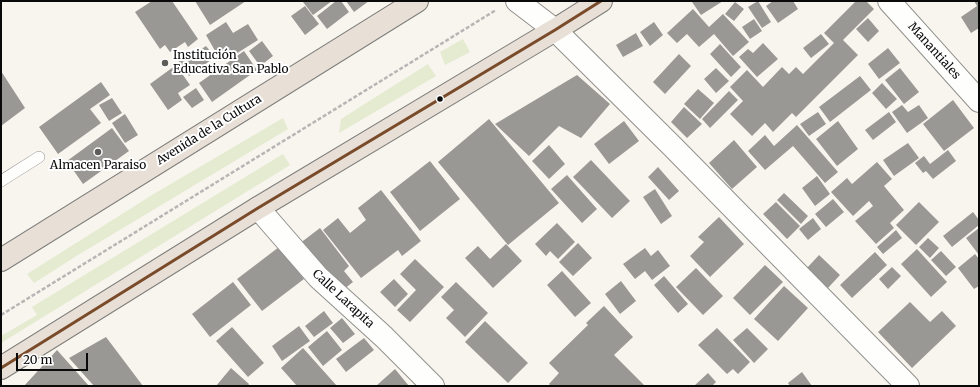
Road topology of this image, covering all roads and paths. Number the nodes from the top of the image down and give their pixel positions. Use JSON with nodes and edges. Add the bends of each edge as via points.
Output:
{"nodes":[{"id":1,"x":417,"y":1,"type":"edge"},
{"id":2,"x":517,"y":1,"type":"edge"},
{"id":3,"x":600,"y":1,"type":"edge"},
{"id":4,"x":889,"y":1,"type":"edge"},
{"id":5,"x":496,"y":9,"type":"dead end"},
{"id":6,"x":555,"y":30,"type":"junction"},
{"id":7,"x":978,"y":97,"type":"edge"},
{"id":8,"x":39,"y":157,"type":"dead end"},
{"id":9,"x":1,"y":181,"type":"edge"},
{"id":10,"x":258,"y":208,"type":"junction"},
{"id":11,"x":1,"y":260,"type":"edge"},
{"id":12,"x":1,"y":315,"type":"edge"},
{"id":13,"x":1,"y":368,"type":"edge"},
{"id":14,"x":433,"y":386,"type":"edge"},
{"id":15,"x":908,"y":386,"type":"edge"}],
"edges":[{"from":1,"to":11,"type":"highway","name":"Avenida de la Cultura"},
{"from":2,"to":6,"type":"street"},
{"from":3,"to":6,"type":"highway"},
{"from":4,"to":7,"type":"street","name":"Manantiales"},
{"from":5,"to":12,"type":"path"},
{"from":6,"to":10,"type":"highway"},
{"from":6,"to":15,"type":"street"},
{"from":8,"to":9,"type":"lane"},
{"from":10,"to":13,"type":"highway"},
{"from":10,"to":14,"type":"street","name":"Calle Larapita","via":[[318,277]]}]}
